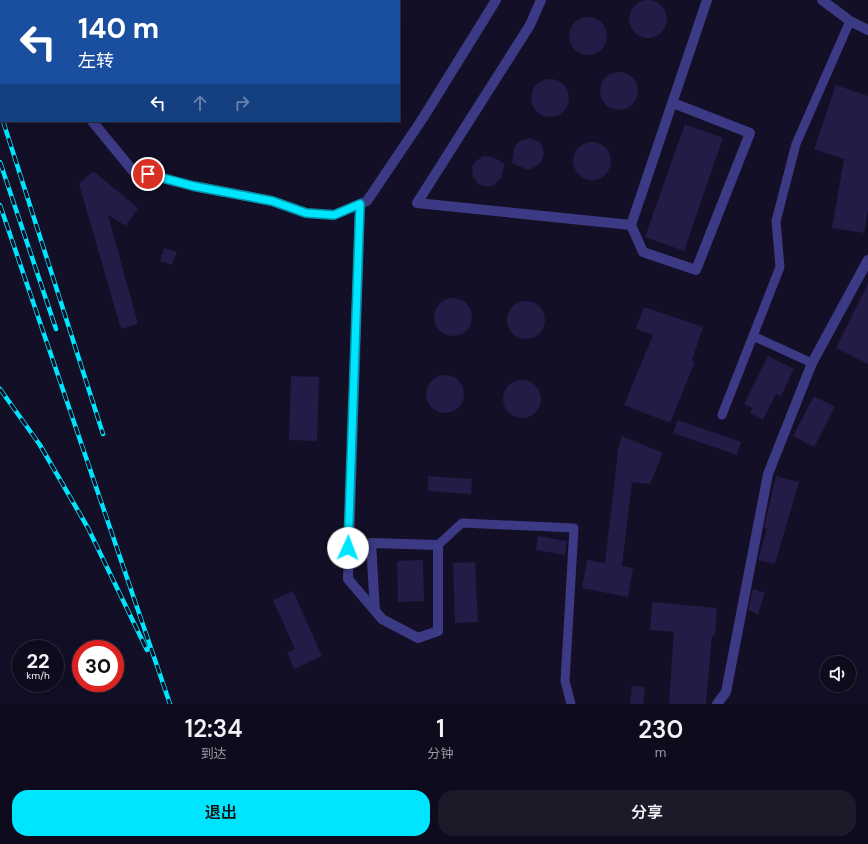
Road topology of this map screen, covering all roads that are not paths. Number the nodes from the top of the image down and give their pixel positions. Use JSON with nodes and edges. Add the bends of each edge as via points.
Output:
{"nodes":[{"id":1,"x":496,"y":0,"type":"edge"},
{"id":2,"x":541,"y":0,"type":"edge"},
{"id":3,"x":707,"y":0,"type":"edge"},
{"id":4,"x":822,"y":0,"type":"edge"},
{"id":5,"x":850,"y":21,"type":"junction"},
{"id":6,"x":868,"y":30,"type":"edge"},
{"id":7,"x":672,"y":103,"type":"junction"},
{"id":8,"x":93,"y":122,"type":"edge"},
{"id":9,"x":360,"y":204,"type":"junction"},
{"id":10,"x":632,"y":224,"type":"junction"},
{"id":11,"x":868,"y":260,"type":"edge"},
{"id":12,"x":753,"y":336,"type":"junction"},
{"id":13,"x":812,"y":364,"type":"junction"},
{"id":14,"x":722,"y":415,"type":"dead end"},
{"id":15,"x":438,"y":545,"type":"junction"},
{"id":16,"x":375,"y":611,"type":"junction"},
{"id":17,"x":571,"y":704,"type":"edge"},
{"id":18,"x":717,"y":704,"type":"edge"}],
"edges":[{"from":1,"to":9,"type":"street","via":[[423,118],[367,201]]},
{"from":2,"to":10,"type":"street","via":[[530,25],[417,203]]},
{"from":3,"to":7,"type":"street"},
{"from":4,"to":5,"type":"street"},
{"from":5,"to":6,"type":"street"},
{"from":5,"to":12,"type":"lane","via":[[796,144],[776,221],[780,267]]},
{"from":7,"to":10,"type":"street"},
{"from":7,"to":10,"type":"street","via":[[750,133],[696,270],[643,252]]},
{"from":8,"to":9,"type":"street","via":[[134,171],[193,186],[272,201],[306,213],[334,215]]},
{"from":9,"to":16,"type":"street","via":[[348,579]]},
{"from":11,"to":13,"type":"street"},
{"from":12,"to":13,"type":"lane"},
{"from":12,"to":14,"type":"lane"},
{"from":13,"to":18,"type":"street","via":[[768,474],[726,692]]},
{"from":15,"to":16,"type":"street","via":[[370,543]]},
{"from":15,"to":16,"type":"street","via":[[438,631],[418,638],[382,620]]},
{"from":15,"to":17,"type":"lane","via":[[462,523],[574,528],[565,681]]}]}
